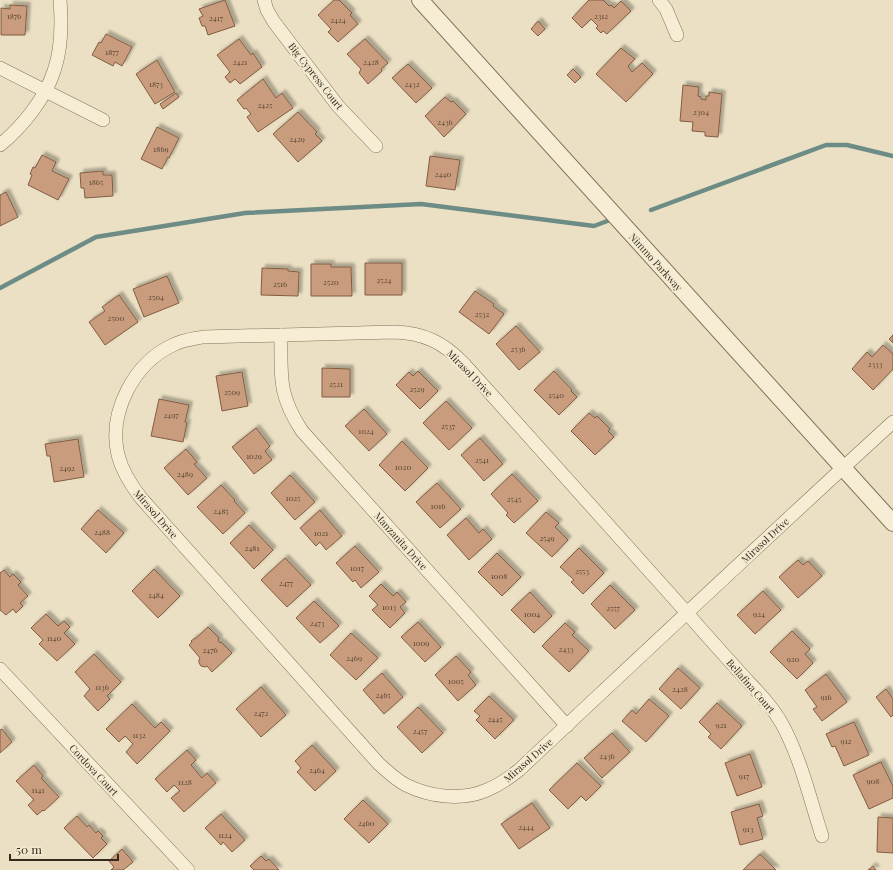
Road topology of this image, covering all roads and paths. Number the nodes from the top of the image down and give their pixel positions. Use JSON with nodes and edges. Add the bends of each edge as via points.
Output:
{"nodes":[{"id":1,"x":60,"y":0,"type":"edge"},
{"id":2,"x":264,"y":0,"type":"edge"},
{"id":3,"x":420,"y":0,"type":"edge"},
{"id":4,"x":659,"y":0,"type":"edge"},
{"id":5,"x":677,"y":35,"type":"dead end"},
{"id":6,"x":0,"y":68,"type":"edge"},
{"id":7,"x":45,"y":90,"type":"junction"},
{"id":8,"x":103,"y":120,"type":"dead end"},
{"id":9,"x":0,"y":145,"type":"edge"},
{"id":10,"x":376,"y":146,"type":"dead end"},
{"id":11,"x":281,"y":335,"type":"junction"},
{"id":12,"x":893,"y":422,"type":"edge"},
{"id":13,"x":843,"y":468,"type":"junction"},
{"id":14,"x":893,"y":523,"type":"edge"},
{"id":15,"x":687,"y":613,"type":"junction"},
{"id":16,"x":0,"y":669,"type":"edge"},
{"id":17,"x":567,"y":726,"type":"junction"},
{"id":18,"x":822,"y":836,"type":"dead end"},
{"id":19,"x":188,"y":870,"type":"edge"}],
"edges":[{"from":1,"to":7,"type":"street","via":[[59,47],[54,71]]},
{"from":2,"to":10,"type":"street","name":"Big Cypress Court","via":[[274,22],[338,106]]},
{"from":3,"to":13,"type":"street","name":"Nimmo Parkway"},
{"from":4,"to":5,"type":"street","via":[[666,9]]},
{"from":6,"to":7,"type":"street"},
{"from":7,"to":8,"type":"street"},
{"from":7,"to":9,"type":"street","via":[[25,120]]},
{"from":11,"to":15,"type":"street","name":"Mirasol Drive","via":[[405,332],[426,337],[453,352]]},
{"from":11,"to":17,"type":"street","name":"Manzanita Drive","via":[[282,388],[286,403],[302,431]]},
{"from":11,"to":17,"type":"street","name":"Mirasol Drive","via":[[203,337],[188,340],[174,344],[147,364],[126,392],[117,425],[118,455],[130,484],[379,764],[406,784],[420,791],[454,796],[471,795],[487,790],[519,770]]},
{"from":12,"to":13,"type":"street","name":"Mirasol Drive"},
{"from":13,"to":14,"type":"street","name":"Nimmo Parkway"},
{"from":13,"to":15,"type":"street","name":"Mirasol Drive"},
{"from":15,"to":17,"type":"street","name":"Mirasol Drive"},
{"from":15,"to":18,"type":"street","name":"Bellafina Court","via":[[782,723],[796,755]]},
{"from":16,"to":19,"type":"street","name":"Cordova Court"}]}
